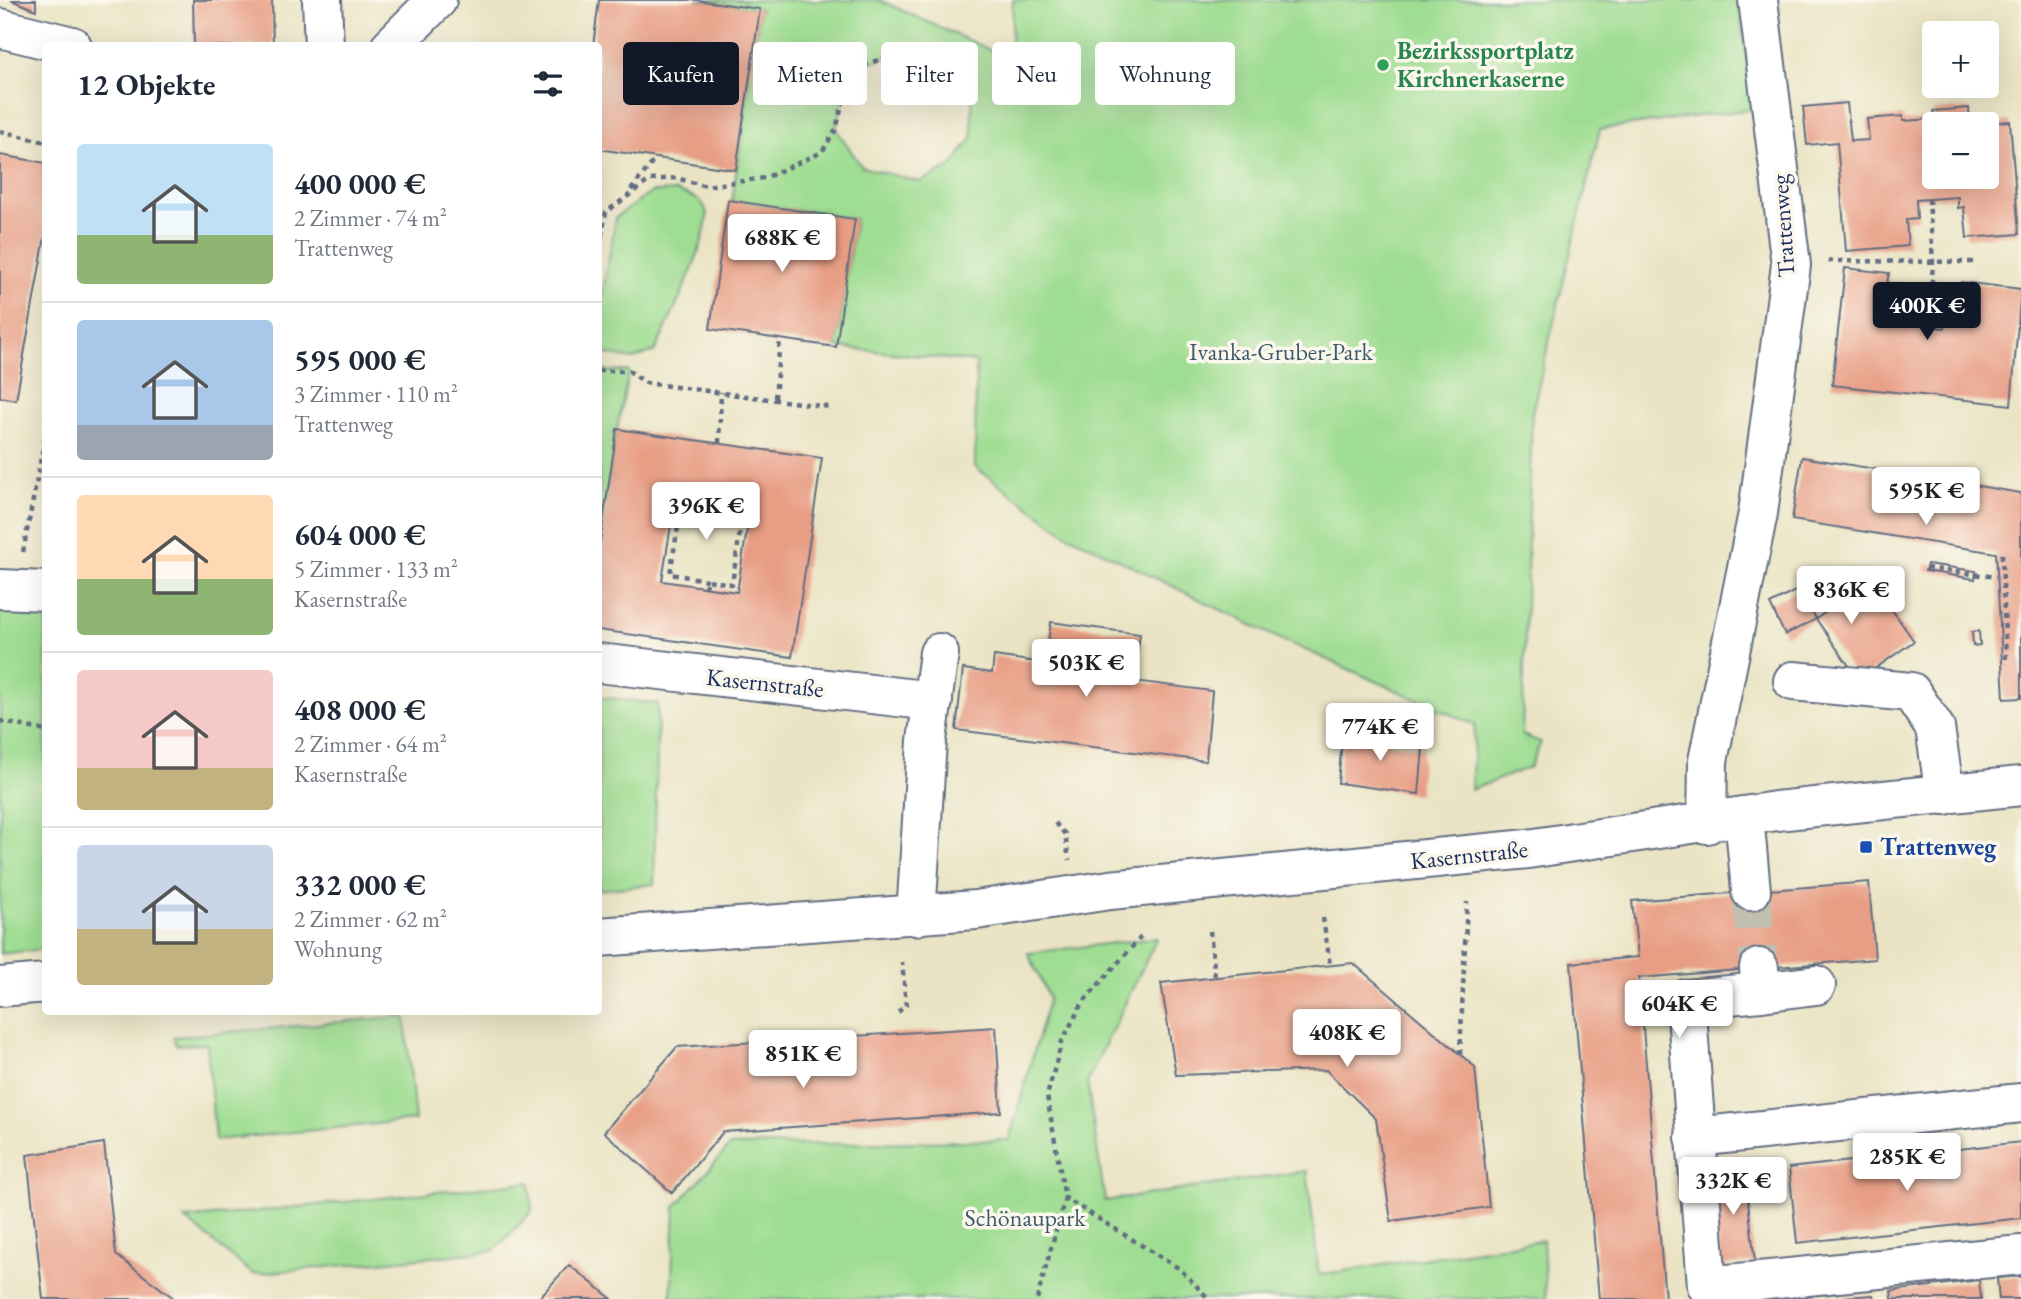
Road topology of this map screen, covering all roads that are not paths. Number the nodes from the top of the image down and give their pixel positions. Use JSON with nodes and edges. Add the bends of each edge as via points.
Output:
{"nodes":[{"id":1,"x":322,"y":0,"type":"edge"},
{"id":2,"x":437,"y":0,"type":"edge"},
{"id":3,"x":1758,"y":0,"type":"edge"},
{"id":4,"x":0,"y":28,"type":"edge"},
{"id":5,"x":56,"y":42,"type":"edge"},
{"id":6,"x":324,"y":42,"type":"edge"},
{"id":7,"x":395,"y":42,"type":"edge"},
{"id":8,"x":939,"y":653,"type":"dead end"},
{"id":9,"x":602,"y":663,"type":"edge"},
{"id":10,"x":1793,"y":681,"type":"dead end"},
{"id":11,"x":933,"y":701,"type":"junction"},
{"id":12,"x":2021,"y":786,"type":"edge"},
{"id":13,"x":1945,"y":795,"type":"junction"},
{"id":14,"x":1744,"y":816,"type":"junction"},
{"id":15,"x":1707,"y":824,"type":"junction"},
{"id":16,"x":1752,"y":891,"type":"tunnel mouth"},
{"id":17,"x":916,"y":916,"type":"junction"},
{"id":18,"x":602,"y":937,"type":"edge"},
{"id":19,"x":42,"y":983,"type":"edge"},
{"id":20,"x":1816,"y":985,"type":"dead end"},
{"id":21,"x":0,"y":987,"type":"edge"},
{"id":22,"x":2021,"y":1103,"type":"edge"},
{"id":23,"x":1695,"y":1137,"type":"junction"},
{"id":24,"x":2021,"y":1255,"type":"edge"}],
"edges":[{"from":1,"to":6,"type":"street"},
{"from":2,"to":7,"type":"street"},
{"from":3,"to":15,"type":"street","name":"Trattenweg","via":[[1791,265],[1758,513],[1709,761]]},
{"from":4,"to":5,"type":"street"},
{"from":8,"to":11,"type":"street"},
{"from":9,"to":11,"type":"street","name":"Kasernstraße"},
{"from":10,"to":13,"type":"street","via":[[1911,692],[1935,728]]},
{"from":11,"to":17,"type":"street"},
{"from":12,"to":13,"type":"street","name":"Kasernstraße"},
{"from":13,"to":14,"type":"street","name":"Kasernstraße"},
{"from":14,"to":15,"type":"street","name":"Kasernstraße"},
{"from":14,"to":16,"type":"street"},
{"from":15,"to":17,"type":"street","name":"Kasernstraße","via":[[1528,849],[1110,890]]},
{"from":17,"to":18,"type":"street","name":"Kasernstraße"},
{"from":19,"to":21,"type":"street"},
{"from":20,"to":23,"type":"street","via":[[1760,980],[1686,999]]},
{"from":22,"to":23,"type":"street"},
{"from":23,"to":24,"type":"street","via":[[1707,1286]]}]}
